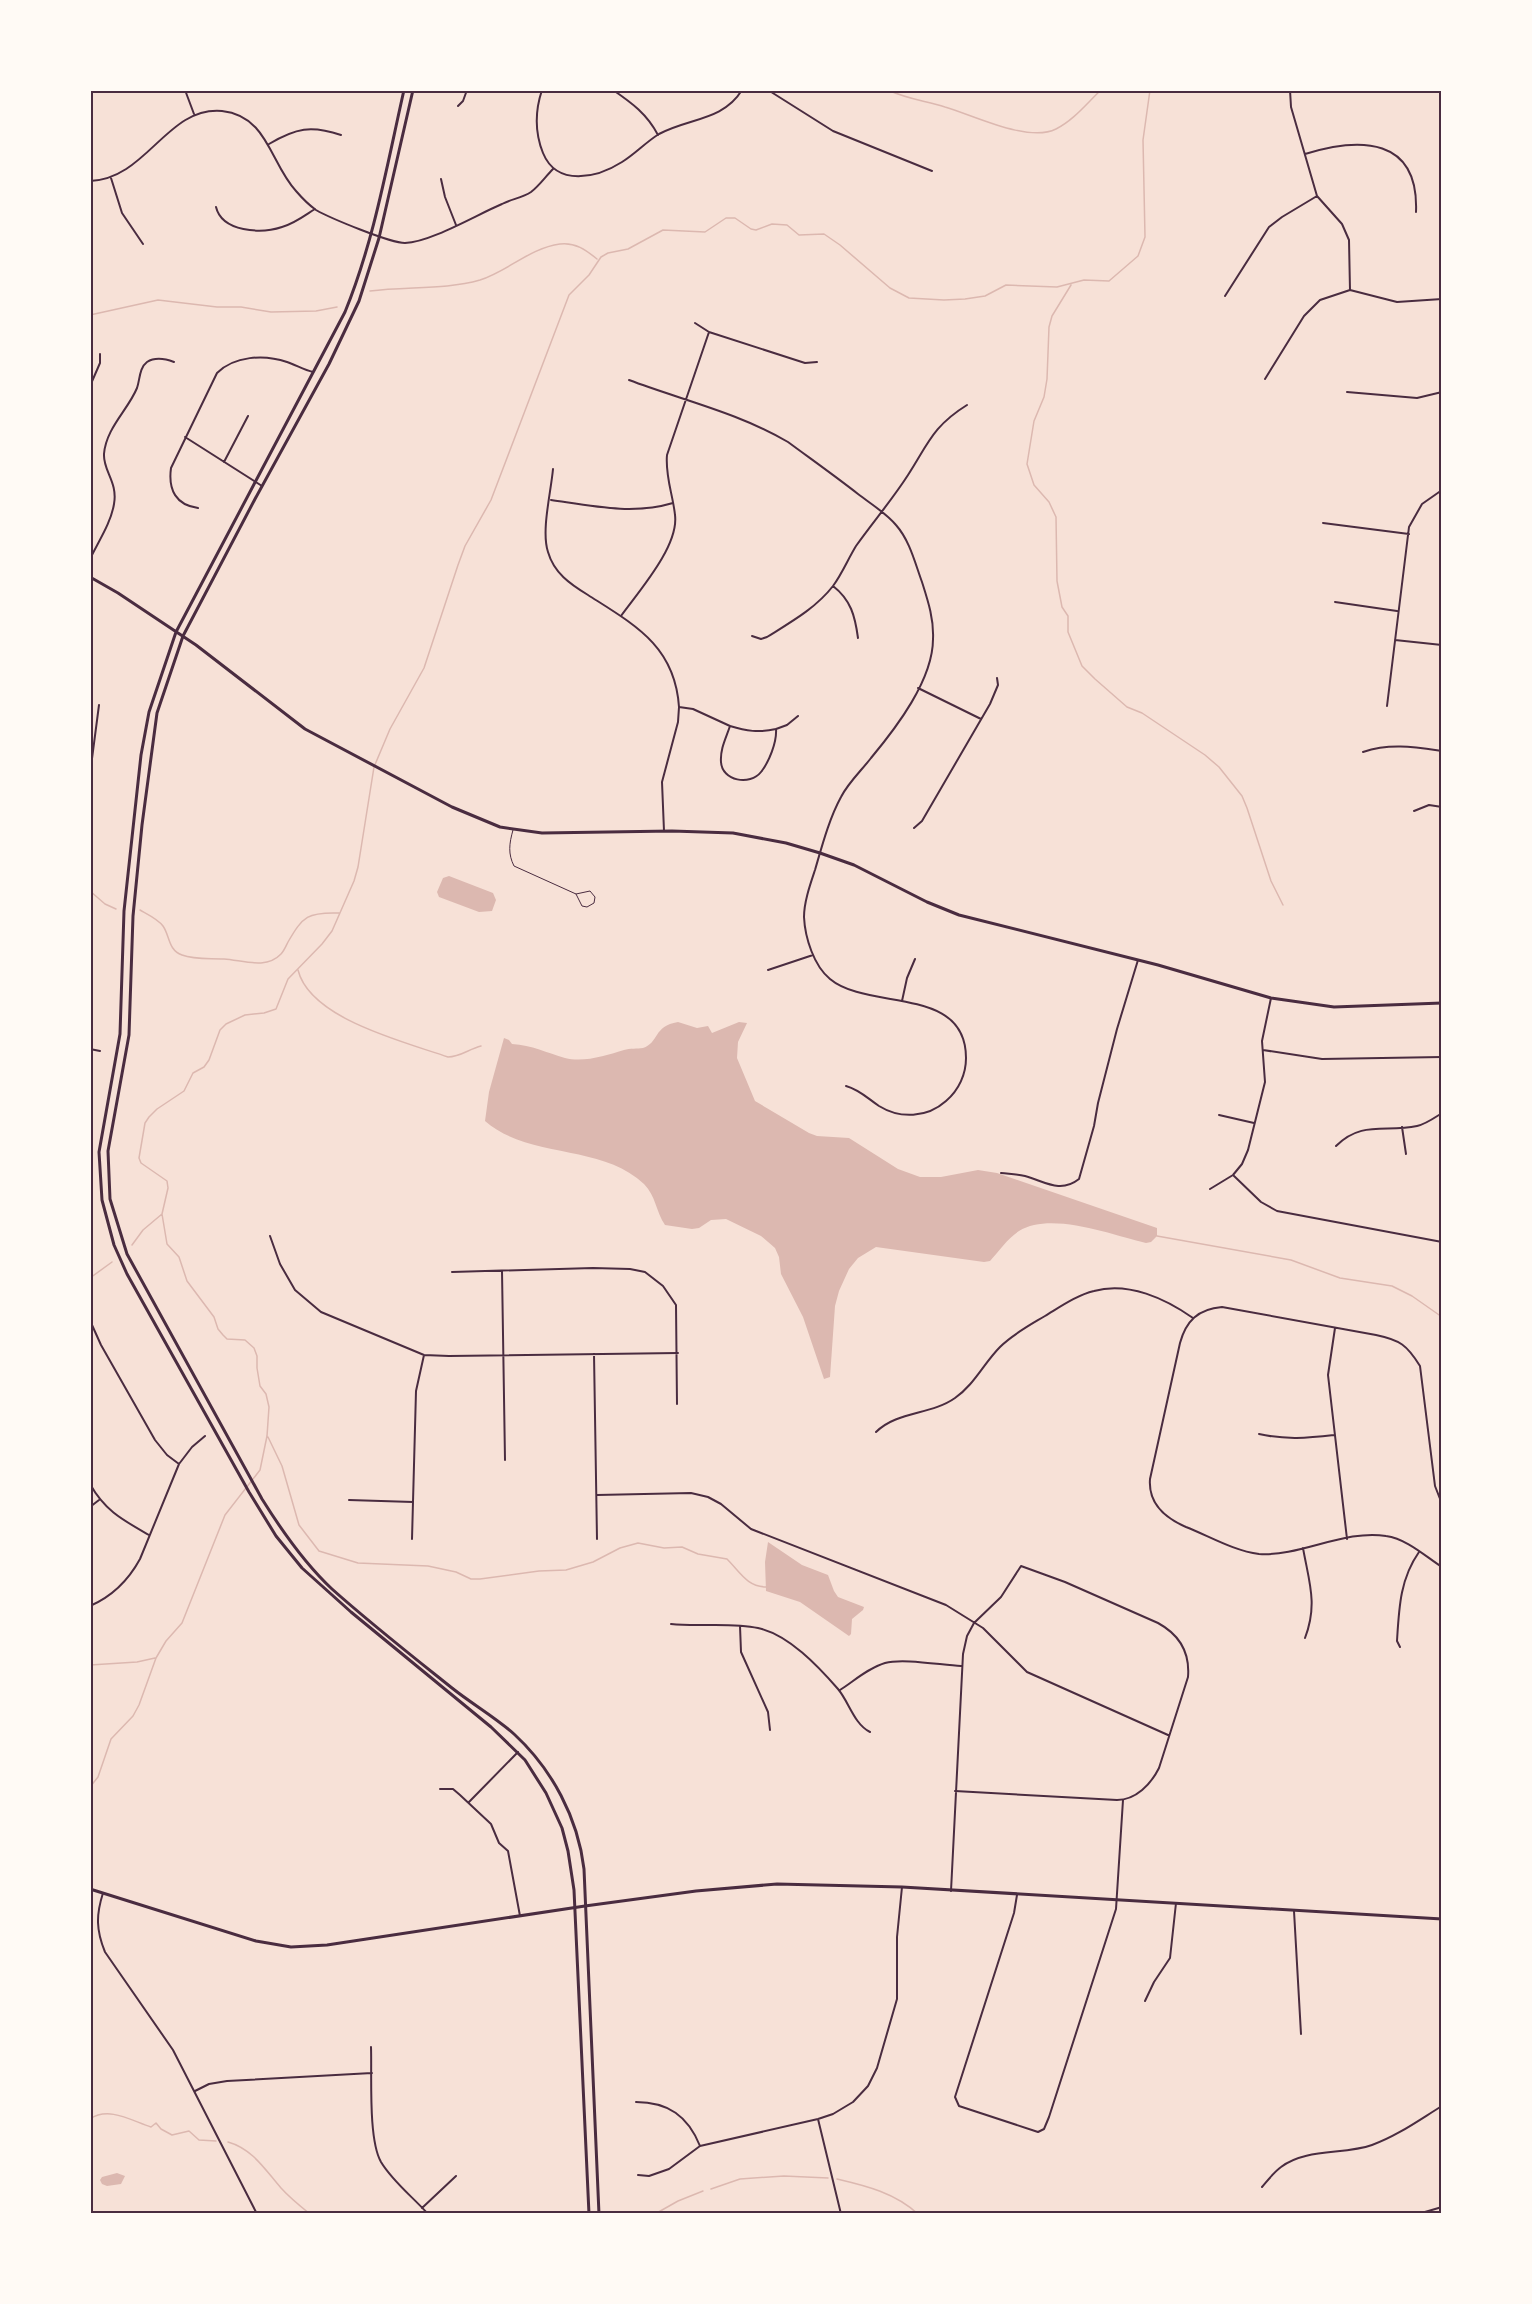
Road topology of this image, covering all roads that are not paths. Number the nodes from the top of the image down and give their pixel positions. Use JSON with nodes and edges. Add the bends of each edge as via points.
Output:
{"nodes":[{"id":1,"x":185,"y":90,"type":"edge"},
{"id":2,"x":404,"y":90,"type":"edge"},
{"id":3,"x":413,"y":90,"type":"edge"},
{"id":4,"x":467,"y":90,"type":"edge"},
{"id":5,"x":542,"y":90,"type":"edge"},
{"id":6,"x":614,"y":90,"type":"edge"},
{"id":7,"x":742,"y":90,"type":"edge"},
{"id":8,"x":768,"y":90,"type":"edge"},
{"id":9,"x":1290,"y":90,"type":"edge"},
{"id":10,"x":458,"y":106,"type":"dead end"},
{"id":11,"x":194,"y":114,"type":"junction"},
{"id":12,"x":341,"y":135,"type":"dead end"},
{"id":13,"x":658,"y":135,"type":"junction"},
{"id":14,"x":269,"y":144,"type":"junction"},
{"id":15,"x":1305,"y":154,"type":"junction"},
{"id":16,"x":553,"y":169,"type":"junction"},
{"id":17,"x":932,"y":171,"type":"dead end"},
{"id":18,"x":111,"y":178,"type":"junction"},
{"id":19,"x":441,"y":179,"type":"dead end"},
{"id":20,"x":90,"y":181,"type":"edge"},
{"id":21,"x":1317,"y":196,"type":"junction"},
{"id":22,"x":216,"y":207,"type":"dead end"},
{"id":23,"x":315,"y":209,"type":"junction"},
{"id":24,"x":1416,"y":212,"type":"dead end"},
{"id":25,"x":456,"y":225,"type":"junction"},
{"id":26,"x":371,"y":233,"type":"junction"},
{"id":27,"x":379,"y":238,"type":"junction"},
{"id":28,"x":143,"y":244,"type":"dead end"},
{"id":29,"x":1350,"y":290,"type":"junction"},
{"id":30,"x":1225,"y":296,"type":"dead end"},
{"id":31,"x":1442,"y":299,"type":"edge"},
{"id":32,"x":695,"y":323,"type":"dead end"},
{"id":33,"x":709,"y":332,"type":"junction"},
{"id":34,"x":100,"y":354,"type":"dead end"},
{"id":35,"x":174,"y":362,"type":"dead end"},
{"id":36,"x":817,"y":362,"type":"dead end"},
{"id":37,"x":313,"y":372,"type":"junction"},
{"id":38,"x":321,"y":379,"type":"junction"},
{"id":39,"x":1265,"y":379,"type":"dead end"},
{"id":40,"x":629,"y":380,"type":"dead end"},
{"id":41,"x":90,"y":386,"type":"edge"},
{"id":42,"x":1347,"y":392,"type":"dead end"},
{"id":43,"x":1442,"y":392,"type":"edge"},
{"id":44,"x":686,"y":400,"type":"junction"},
{"id":45,"x":967,"y":405,"type":"dead end"},
{"id":46,"x":248,"y":416,"type":"dead end"},
{"id":47,"x":185,"y":437,"type":"junction"},
{"id":48,"x":224,"y":462,"type":"junction"},
{"id":49,"x":553,"y":469,"type":"dead end"},
{"id":50,"x":255,"y":482,"type":"junction"},
{"id":51,"x":262,"y":486,"type":"junction"},
{"id":52,"x":1442,"y":490,"type":"edge"},
{"id":53,"x":550,"y":500,"type":"junction"},
{"id":54,"x":673,"y":503,"type":"junction"},
{"id":55,"x":198,"y":508,"type":"dead end"},
{"id":56,"x":882,"y":512,"type":"junction"},
{"id":57,"x":1323,"y":523,"type":"dead end"},
{"id":58,"x":1408,"y":534,"type":"junction"},
{"id":59,"x":90,"y":559,"type":"edge"},
{"id":60,"x":90,"y":577,"type":"edge"},
{"id":61,"x":833,"y":586,"type":"junction"},
{"id":62,"x":1335,"y":602,"type":"dead end"},
{"id":63,"x":1398,"y":611,"type":"junction"},
{"id":64,"x":621,"y":616,"type":"junction"},
{"id":65,"x":176,"y":632,"type":"junction"},
{"id":66,"x":183,"y":636,"type":"junction"},
{"id":67,"x":752,"y":636,"type":"dead end"},
{"id":68,"x":858,"y":638,"type":"dead end"},
{"id":69,"x":1395,"y":640,"type":"junction"},
{"id":70,"x":1442,"y":645,"type":"edge"},
{"id":71,"x":997,"y":678,"type":"dead end"},
{"id":72,"x":918,"y":688,"type":"junction"},
{"id":73,"x":99,"y":705,"type":"dead end"},
{"id":74,"x":1387,"y":706,"type":"dead end"},
{"id":75,"x":679,"y":707,"type":"junction"},
{"id":76,"x":798,"y":716,"type":"dead end"},
{"id":77,"x":981,"y":719,"type":"junction"},
{"id":78,"x":730,"y":726,"type":"junction"},
{"id":79,"x":776,"y":729,"type":"junction"},
{"id":80,"x":1442,"y":751,"type":"edge"},
{"id":81,"x":1363,"y":752,"type":"dead end"},
{"id":82,"x":91,"y":764,"type":"edge"},
{"id":83,"x":90,"y":774,"type":"edge"},
{"id":84,"x":1442,"y":807,"type":"edge"},
{"id":85,"x":1414,"y":811,"type":"dead end"},
{"id":86,"x":914,"y":828,"type":"dead end"},
{"id":87,"x":513,"y":830,"type":"junction"},
{"id":88,"x":664,"y":831,"type":"junction"},
{"id":89,"x":820,"y":853,"type":"junction"},
{"id":90,"x":576,"y":894,"type":"junction"},
{"id":91,"x":813,"y":956,"type":"junction"},
{"id":92,"x":915,"y":959,"type":"dead end"},
{"id":93,"x":1138,"y":960,"type":"junction"},
{"id":94,"x":768,"y":970,"type":"dead end"},
{"id":95,"x":1271,"y":998,"type":"junction"},
{"id":96,"x":902,"y":1001,"type":"junction"},
{"id":97,"x":1442,"y":1003,"type":"edge"},
{"id":98,"x":90,"y":1049,"type":"edge"},
{"id":99,"x":1263,"y":1050,"type":"junction"},
{"id":100,"x":100,"y":1051,"type":"dead end"},
{"id":101,"x":1442,"y":1057,"type":"edge"},
{"id":102,"x":846,"y":1086,"type":"dead end"},
{"id":103,"x":1442,"y":1113,"type":"edge"},
{"id":104,"x":1220,"y":1115,"type":"dead end"},
{"id":105,"x":1254,"y":1123,"type":"junction"},
{"id":106,"x":1402,"y":1127,"type":"junction"},
{"id":107,"x":1336,"y":1146,"type":"dead end"},
{"id":108,"x":1406,"y":1154,"type":"dead end"},
{"id":109,"x":1001,"y":1173,"type":"dead end"},
{"id":110,"x":1233,"y":1175,"type":"junction"},
{"id":111,"x":1210,"y":1189,"type":"dead end"},
{"id":112,"x":270,"y":1236,"type":"dead end"},
{"id":113,"x":1442,"y":1242,"type":"edge"},
{"id":114,"x":502,"y":1271,"type":"junction"},
{"id":115,"x":452,"y":1272,"type":"dead end"},
{"id":116,"x":1193,"y":1318,"type":"junction"},
{"id":117,"x":91,"y":1325,"type":"edge"},
{"id":118,"x":1335,"y":1328,"type":"junction"},
{"id":119,"x":678,"y":1353,"type":"junction"},
{"id":120,"x":594,"y":1354,"type":"junction"},
{"id":121,"x":424,"y":1355,"type":"junction"},
{"id":122,"x":504,"y":1356,"type":"junction"},
{"id":123,"x":677,"y":1404,"type":"dead end"},
{"id":124,"x":876,"y":1432,"type":"dead end"},
{"id":125,"x":1259,"y":1434,"type":"dead end"},
{"id":126,"x":1334,"y":1435,"type":"junction"},
{"id":127,"x":205,"y":1437,"type":"dead end"},
{"id":128,"x":505,"y":1460,"type":"dead end"},
{"id":129,"x":179,"y":1464,"type":"junction"},
{"id":130,"x":90,"y":1484,"type":"edge"},
{"id":131,"x":597,"y":1495,"type":"junction"},
{"id":132,"x":99,"y":1500,"type":"junction"},
{"id":133,"x":349,"y":1500,"type":"dead end"},
{"id":134,"x":413,"y":1502,"type":"junction"},
{"id":135,"x":1442,"y":1504,"type":"edge"},
{"id":136,"x":90,"y":1507,"type":"edge"},
{"id":137,"x":149,"y":1535,"type":"junction"},
{"id":138,"x":412,"y":1539,"type":"dead end"},
{"id":139,"x":597,"y":1539,"type":"dead end"},
{"id":140,"x":1347,"y":1539,"type":"junction"},
{"id":141,"x":1303,"y":1548,"type":"junction"},
{"id":142,"x":1419,"y":1552,"type":"junction"},
{"id":143,"x":1442,"y":1567,"type":"edge"},
{"id":144,"x":90,"y":1606,"type":"edge"},
{"id":145,"x":360,"y":1612,"type":"junction"},
{"id":146,"x":357,"y":1617,"type":"junction"},
{"id":147,"x":974,"y":1623,"type":"junction"},
{"id":148,"x":671,"y":1624,"type":"dead end"},
{"id":149,"x":740,"y":1626,"type":"junction"},
{"id":150,"x":1305,"y":1638,"type":"dead end"},
{"id":151,"x":1400,"y":1647,"type":"dead end"},
{"id":152,"x":962,"y":1666,"type":"junction"},
{"id":153,"x":840,"y":1690,"type":"junction"},
{"id":154,"x":770,"y":1730,"type":"dead end"},
{"id":155,"x":870,"y":1732,"type":"dead end"},
{"id":156,"x":1169,"y":1735,"type":"junction"},
{"id":157,"x":518,"y":1752,"type":"junction"},
{"id":158,"x":440,"y":1789,"type":"dead end"},
{"id":159,"x":955,"y":1791,"type":"junction"},
{"id":160,"x":1123,"y":1800,"type":"junction"},
{"id":161,"x":469,"y":1802,"type":"junction"},
{"id":162,"x":902,"y":1887,"type":"junction"},
{"id":163,"x":90,"y":1889,"type":"edge"},
{"id":164,"x":951,"y":1891,"type":"junction"},
{"id":165,"x":103,"y":1893,"type":"junction"},
{"id":166,"x":1017,"y":1895,"type":"junction"},
{"id":167,"x":1117,"y":1901,"type":"junction"},
{"id":168,"x":1176,"y":1903,"type":"junction"},
{"id":169,"x":585,"y":1906,"type":"junction"},
{"id":170,"x":575,"y":1908,"type":"junction"},
{"id":171,"x":1294,"y":1911,"type":"junction"},
{"id":172,"x":520,"y":1916,"type":"junction"},
{"id":173,"x":1442,"y":1919,"type":"edge"},
{"id":174,"x":1145,"y":2001,"type":"dead end"},
{"id":175,"x":1301,"y":2034,"type":"dead end"},
{"id":176,"x":371,"y":2047,"type":"dead end"},
{"id":177,"x":372,"y":2073,"type":"junction"},
{"id":178,"x":195,"y":2091,"type":"junction"},
{"id":179,"x":636,"y":2102,"type":"dead end"},
{"id":180,"x":1442,"y":2106,"type":"edge"},
{"id":181,"x":818,"y":2119,"type":"junction"},
{"id":182,"x":700,"y":2146,"type":"junction"},
{"id":183,"x":638,"y":2175,"type":"dead end"},
{"id":184,"x":456,"y":2176,"type":"dead end"},
{"id":185,"x":1262,"y":2187,"type":"dead end"},
{"id":186,"x":1442,"y":2207,"type":"edge"},
{"id":187,"x":422,"y":2208,"type":"junction"},
{"id":188,"x":257,"y":2214,"type":"edge"},
{"id":189,"x":428,"y":2214,"type":"edge"},
{"id":190,"x":590,"y":2214,"type":"edge"},
{"id":191,"x":598,"y":2214,"type":"edge"},
{"id":192,"x":841,"y":2214,"type":"edge"},
{"id":193,"x":1418,"y":2214,"type":"edge"}],
"edges":[{"from":1,"to":11,"type":"street"},
{"from":2,"to":26,"type":"main road"},
{"from":3,"to":27,"type":"main road"},
{"from":4,"to":10,"type":"street"},
{"from":5,"to":16,"type":"street","via":[[537,111],[539,137]]},
{"from":6,"to":13,"type":"street","via":[[650,119]]},
{"from":7,"to":13,"type":"street","via":[[721,112]]},
{"from":8,"to":17,"type":"street","via":[[833,130]]},
{"from":9,"to":15,"type":"street"},
{"from":11,"to":14,"type":"street","via":[[218,111],[238,116],[256,128]]},
{"from":11,"to":18,"type":"street","via":[[135,165]]},
{"from":12,"to":14,"type":"street","via":[[305,129]]},
{"from":13,"to":16,"type":"street","via":[[612,167],[579,177]]},
{"from":14,"to":23,"type":"street","via":[[290,184]]},
{"from":15,"to":21,"type":"street"},
{"from":15,"to":24,"type":"street","via":[[1359,144],[1388,151],[1410,175]]},
{"from":16,"to":25,"type":"street","via":[[524,196]]},
{"from":18,"to":20,"type":"street"},
{"from":18,"to":28,"type":"street","via":[[122,213]]},
{"from":19,"to":25,"type":"street"},
{"from":21,"to":29,"type":"street","via":[[1342,224],[1349,240]]},
{"from":21,"to":30,"type":"street","via":[[1269,227]]},
{"from":22,"to":23,"type":"street","via":[[220,217],[229,223],[260,230],[291,224]]},
{"from":23,"to":26,"type":"street"},
{"from":25,"to":27,"type":"street","via":[[408,243]]},
{"from":26,"to":27,"type":"street"},
{"from":26,"to":37,"type":"main road","via":[[344,313]]},
{"from":27,"to":38,"type":"main road","via":[[359,301]]},
{"from":29,"to":31,"type":"street","via":[[1397,302]]},
{"from":29,"to":39,"type":"street","via":[[1328,296],[1312,307]]},
{"from":32,"to":33,"type":"street"},
{"from":33,"to":36,"type":"street","via":[[805,363]]},
{"from":33,"to":44,"type":"street"},
{"from":34,"to":41,"type":"street"},
{"from":35,"to":59,"type":"street","via":[[159,359],[144,365],[136,391],[110,436],[105,458],[115,501]]},
{"from":37,"to":38,"type":"main road"},
{"from":37,"to":47,"type":"street","via":[[267,358],[225,365],[211,382]]},
{"from":37,"to":50,"type":"main road"},
{"from":38,"to":51,"type":"main road"},
{"from":40,"to":44,"type":"street"},
{"from":42,"to":43,"type":"street","via":[[1417,398]]},
{"from":44,"to":54,"type":"street","via":[[667,455]]},
{"from":44,"to":56,"type":"street","via":[[773,433]]},
{"from":45,"to":56,"type":"street","via":[[937,428]]},
{"from":46,"to":48,"type":"street"},
{"from":47,"to":48,"type":"street"},
{"from":47,"to":55,"type":"street","via":[[171,468],[171,486],[180,502]]},
{"from":48,"to":50,"type":"street"},
{"from":49,"to":53,"type":"street"},
{"from":50,"to":51,"type":"street"},
{"from":50,"to":65,"type":"main road"},
{"from":51,"to":66,"type":"main road"},
{"from":52,"to":58,"type":"street","via":[[1422,504]]},
{"from":53,"to":54,"type":"street","via":[[631,510]]},
{"from":53,"to":64,"type":"street","via":[[546,544],[554,565],[568,582]]},
{"from":54,"to":64,"type":"street","via":[[673,538]]},
{"from":56,"to":61,"type":"street"},
{"from":56,"to":72,"type":"street","via":[[905,539],[931,609],[934,641],[928,669]]},
{"from":57,"to":58,"type":"street"},
{"from":58,"to":63,"type":"street"},
{"from":60,"to":65,"type":"main road"},
{"from":61,"to":67,"type":"street","via":[[805,613],[761,639]]},
{"from":61,"to":68,"type":"street","via":[[852,607]]},
{"from":62,"to":63,"type":"street"},
{"from":63,"to":69,"type":"street"},
{"from":64,"to":75,"type":"street","via":[[664,655],[675,679]]},
{"from":65,"to":66,"type":"main road"},
{"from":65,"to":146,"type":"main road","via":[[149,712],[141,755],[124,911],[120,1034],[101,1136],[99,1177],[105,1215],[117,1252],[142,1302],[257,1506],[295,1560]]},
{"from":66,"to":87,"type":"main road","via":[[295,722],[468,815]]},
{"from":66,"to":145,"type":"main road","via":[[157,713],[150,755],[133,916],[129,1035],[108,1151],[114,1215],[127,1254],[262,1499],[294,1546],[331,1588]]},
{"from":69,"to":70,"type":"street"},
{"from":69,"to":74,"type":"street"},
{"from":71,"to":77,"type":"street","via":[[998,685]]},
{"from":72,"to":77,"type":"street"},
{"from":72,"to":89,"type":"street","via":[[886,739],[841,796]]},
{"from":73,"to":82,"type":"street"},
{"from":75,"to":78,"type":"street","via":[[693,708]]},
{"from":75,"to":88,"type":"street","via":[[662,782]]},
{"from":76,"to":79,"type":"street"},
{"from":77,"to":86,"type":"street","via":[[922,821]]},
{"from":78,"to":79,"type":"street","via":[[746,731]]},
{"from":78,"to":79,"type":"street","via":[[721,765],[734,779],[746,780],[760,773],[774,746]]},
{"from":80,"to":81,"type":"street","via":[[1400,745]]},
{"from":82,"to":83,"type":"street"},
{"from":84,"to":85,"type":"street","via":[[1429,805]]},
{"from":87,"to":88,"type":"main road","via":[[542,834]]},
{"from":87,"to":90,"type":"lane","via":[[509,844],[514,866]]},
{"from":88,"to":89,"type":"main road","via":[[733,833]]},
{"from":89,"to":91,"type":"street","via":[[804,911]]},
{"from":89,"to":93,"type":"main road","via":[[959,915]]},
{"from":90,"to":90,"type":"lane","via":[[585,907],[594,903],[590,891]]},
{"from":91,"to":94,"type":"street"},
{"from":91,"to":96,"type":"street","via":[[825,974],[844,988]]},
{"from":92,"to":96,"type":"street"},
{"from":93,"to":95,"type":"main road"},
{"from":93,"to":109,"type":"street","via":[[1079,1179],[1058,1187]]},
{"from":95,"to":97,"type":"main road","via":[[1334,1007]]},
{"from":95,"to":99,"type":"street"},
{"from":96,"to":102,"type":"street","via":[[937,1010],[959,1032],[966,1058],[956,1090],[930,1111],[905,1115],[886,1110],[858,1089]]},
{"from":98,"to":100,"type":"street"},
{"from":99,"to":101,"type":"street","via":[[1322,1059]]},
{"from":99,"to":105,"type":"street","via":[[1265,1077]]},
{"from":103,"to":106,"type":"street","via":[[1422,1125]]},
{"from":104,"to":105,"type":"street"},
{"from":105,"to":110,"type":"street","via":[[1244,1160]]},
{"from":106,"to":107,"type":"street","via":[[1357,1132]]},
{"from":106,"to":108,"type":"street"},
{"from":110,"to":111,"type":"street"},
{"from":110,"to":113,"type":"street","via":[[1261,1202],[1277,1211]]},
{"from":112,"to":121,"type":"street","via":[[285,1275],[309,1304]]},
{"from":114,"to":115,"type":"street"},
{"from":114,"to":119,"type":"street","via":[[645,1272],[673,1298]]},
{"from":114,"to":122,"type":"street"},
{"from":116,"to":118,"type":"street","via":[[1222,1307]]},
{"from":116,"to":124,"type":"street","via":[[1172,1304],[1143,1294],[1113,1288],[1091,1292],[1012,1337],[955,1398],[885,1423]]},
{"from":116,"to":141,"type":"street","via":[[1180,1343],[1152,1471],[1149,1486],[1154,1502],[1168,1518],[1238,1549],[1265,1554]]},
{"from":117,"to":129,"type":"street","via":[[155,1440]]},
{"from":118,"to":126,"type":"street","via":[[1328,1375]]},
{"from":118,"to":135,"type":"street","via":[[1393,1338],[1410,1348],[1420,1366],[1436,1486]]},
{"from":119,"to":120,"type":"street"},
{"from":119,"to":123,"type":"street"},
{"from":120,"to":122,"type":"street"},
{"from":120,"to":131,"type":"street"},
{"from":121,"to":122,"type":"street"},
{"from":121,"to":134,"type":"street","via":[[416,1391]]},
{"from":122,"to":128,"type":"street"},
{"from":125,"to":126,"type":"street","via":[[1281,1439]]},
{"from":126,"to":140,"type":"street"},
{"from":127,"to":129,"type":"street"},
{"from":129,"to":137,"type":"street"},
{"from":130,"to":132,"type":"street"},
{"from":131,"to":139,"type":"street"},
{"from":131,"to":147,"type":"street","via":[[691,1493],[708,1497],[751,1529],[934,1600]]},
{"from":132,"to":136,"type":"street"},
{"from":132,"to":137,"type":"street"},
{"from":133,"to":134,"type":"street"},
{"from":134,"to":138,"type":"street"},
{"from":137,"to":144,"type":"street","via":[[127,1579],[111,1595]]},
{"from":140,"to":141,"type":"street"},
{"from":140,"to":142,"type":"street","via":[[1387,1536]]},
{"from":141,"to":150,"type":"street","via":[[1313,1608]]},
{"from":142,"to":143,"type":"street"},
{"from":142,"to":151,"type":"street","via":[[1402,1588],[1397,1641]]},
{"from":145,"to":146,"type":"street"},
{"from":145,"to":169,"type":"main road","via":[[501,1723],[536,1759],[561,1795],[579,1840]]},
{"from":146,"to":157,"type":"main road"},
{"from":147,"to":152,"type":"street","via":[[967,1636]]},
{"from":147,"to":156,"type":"street","via":[[995,1638],[1027,1672]]},
{"from":147,"to":156,"type":"street","via":[[1005,1592],[1021,1566],[1165,1627],[1182,1643],[1188,1669]]},
{"from":148,"to":149,"type":"street"},
{"from":149,"to":153,"type":"street","via":[[762,1629],[784,1640]]},
{"from":149,"to":154,"type":"street","via":[[741,1653],[768,1712]]},
{"from":152,"to":153,"type":"street","via":[[884,1664]]},
{"from":152,"to":159,"type":"street"},
{"from":153,"to":155,"type":"street","via":[[860,1724]]},
{"from":156,"to":160,"type":"street","via":[[1152,1780]]},
{"from":157,"to":161,"type":"street"},
{"from":157,"to":170,"type":"main road","via":[[546,1793],[562,1828]]},
{"from":158,"to":161,"type":"street","via":[[454,1789]]},
{"from":159,"to":160,"type":"street"},
{"from":159,"to":164,"type":"street"},
{"from":160,"to":167,"type":"street"},
{"from":161,"to":172,"type":"street","via":[[508,1851]]},
{"from":162,"to":164,"type":"main road"},
{"from":162,"to":169,"type":"main road","via":[[761,1885]]},
{"from":162,"to":181,"type":"street","via":[[897,2000],[877,2068],[868,2086],[853,2102]]},
{"from":163,"to":165,"type":"main road"},
{"from":164,"to":166,"type":"main road"},
{"from":165,"to":172,"type":"main road","via":[[256,1941],[291,1947],[327,1946]]},
{"from":165,"to":178,"type":"street","via":[[97,1916],[105,1952],[173,2050]]},
{"from":166,"to":167,"type":"main road"},
{"from":166,"to":167,"type":"street","via":[[955,2097],[959,2106],[1035,2132],[1042,2131],[1056,2097]]},
{"from":167,"to":168,"type":"main road"},
{"from":168,"to":171,"type":"main road"},
{"from":168,"to":174,"type":"street","via":[[1170,1958]]},
{"from":169,"to":170,"type":"main road"},
{"from":169,"to":191,"type":"main road"},
{"from":170,"to":172,"type":"main road"},
{"from":170,"to":190,"type":"main road"},
{"from":171,"to":173,"type":"main road"},
{"from":171,"to":175,"type":"street"},
{"from":176,"to":177,"type":"street"},
{"from":177,"to":178,"type":"street","via":[[228,2081]]},
{"from":177,"to":187,"type":"street","via":[[378,2156]]},
{"from":178,"to":188,"type":"street"},
{"from":179,"to":182,"type":"street","via":[[660,2104],[679,2113],[691,2126]]},
{"from":180,"to":185,"type":"street","via":[[1370,2146],[1289,2162]]},
{"from":181,"to":182,"type":"street"},
{"from":181,"to":192,"type":"street"},
{"from":182,"to":183,"type":"street","via":[[669,2169],[649,2176]]},
{"from":184,"to":187,"type":"street"},
{"from":186,"to":193,"type":"street"},
{"from":187,"to":189,"type":"street"}]}
